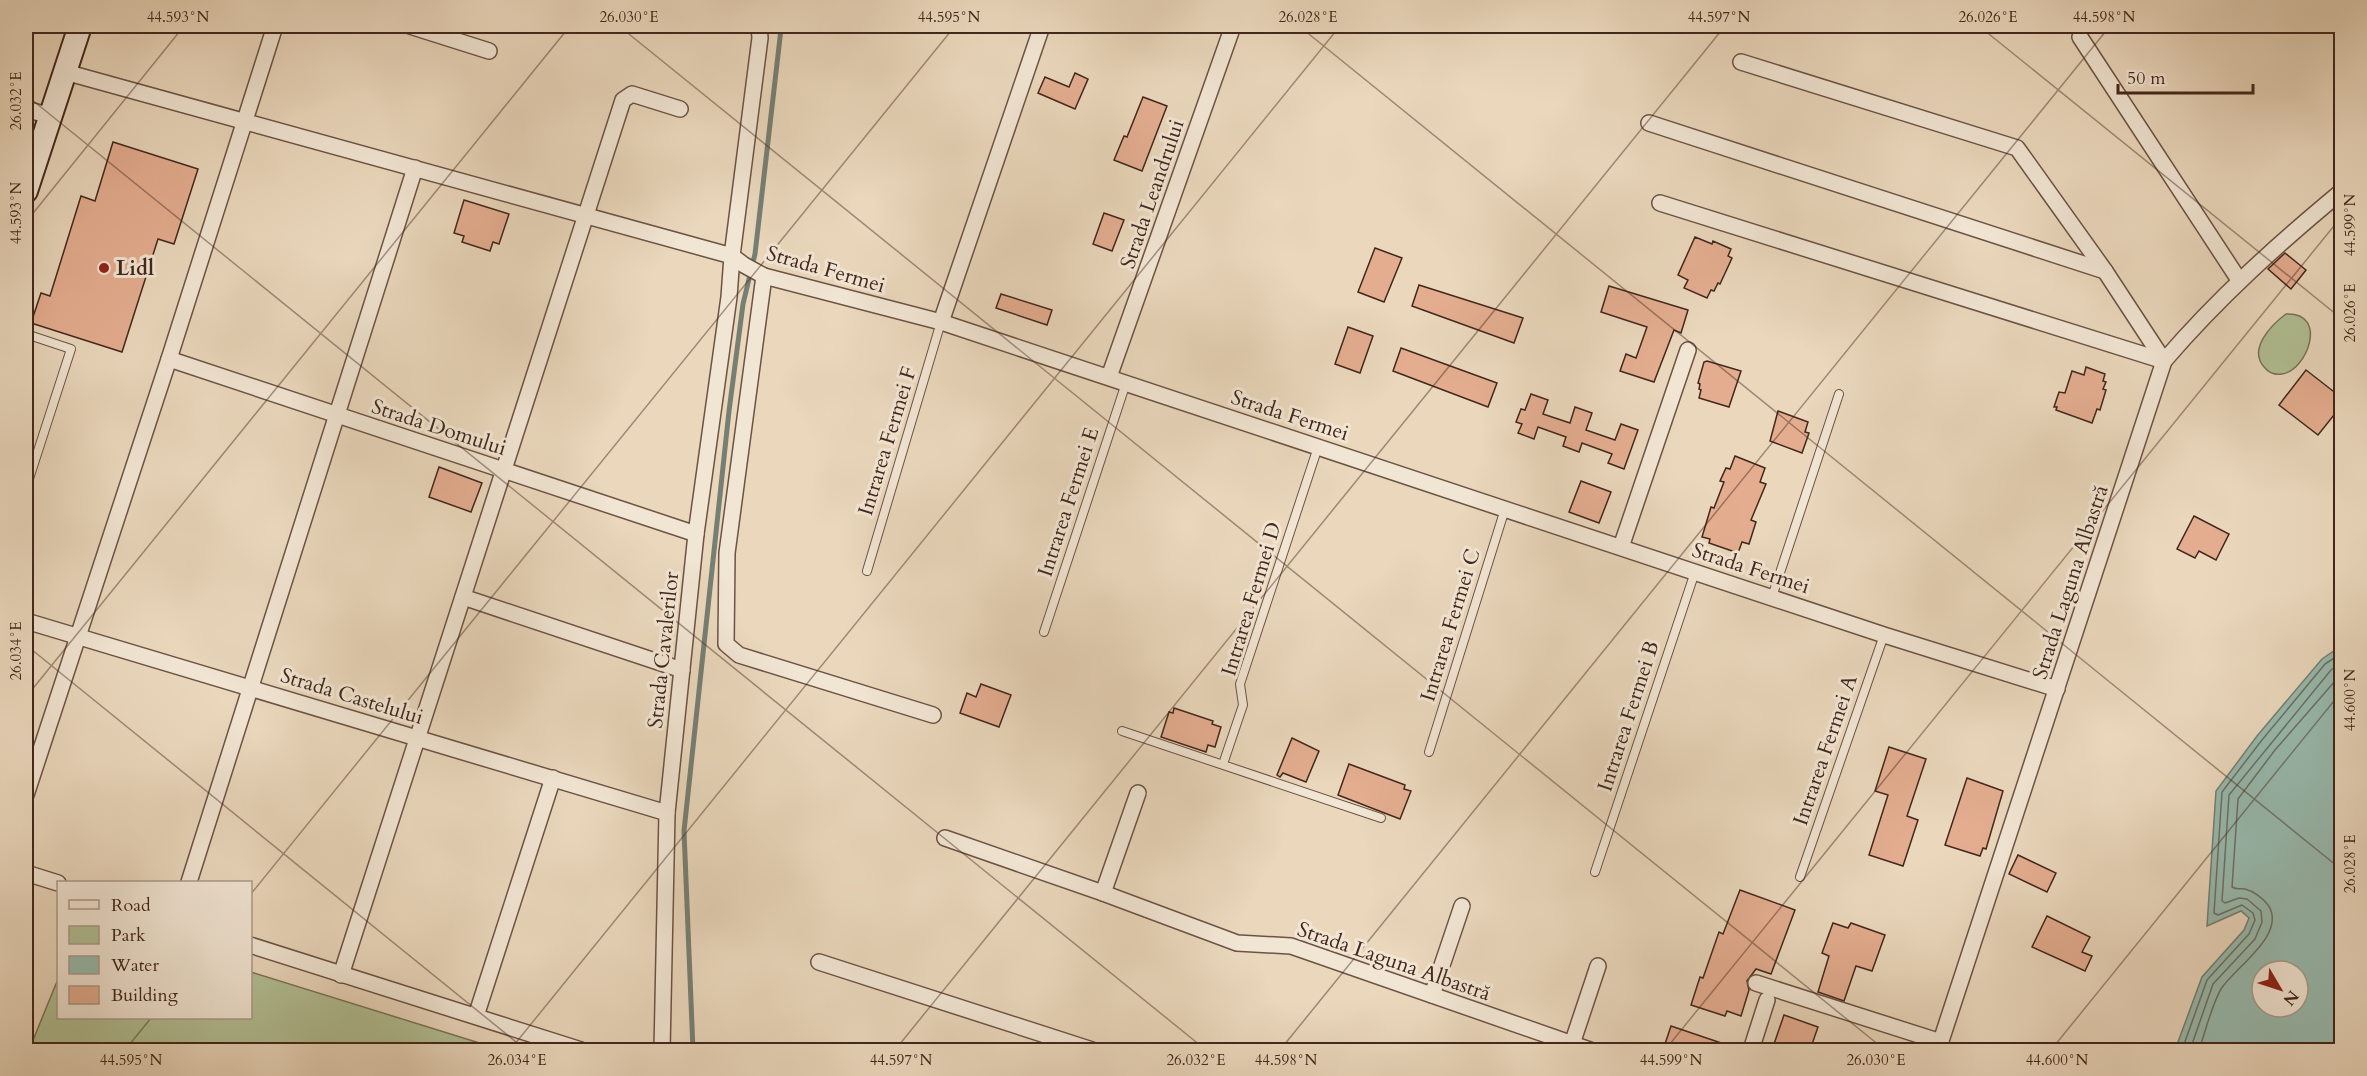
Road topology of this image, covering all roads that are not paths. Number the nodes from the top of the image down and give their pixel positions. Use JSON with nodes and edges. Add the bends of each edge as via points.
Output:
{"nodes":[{"id":1,"x":80,"y":26,"type":"edge"},
{"id":2,"x":275,"y":26,"type":"edge"},
{"id":3,"x":410,"y":26,"type":"edge"},
{"id":4,"x":759,"y":26,"type":"edge"},
{"id":5,"x":1042,"y":26,"type":"edge"},
{"id":6,"x":1233,"y":26,"type":"edge"},
{"id":7,"x":2080,"y":37,"type":"dead end"},
{"id":8,"x":489,"y":51,"type":"dead end"},
{"id":9,"x":1741,"y":62,"type":"dead end"},
{"id":10,"x":65,"y":72,"type":"junction"},
{"id":11,"x":26,"y":109,"type":"edge"},
{"id":12,"x":680,"y":109,"type":"dead end"},
{"id":13,"x":50,"y":116,"type":"junction"},
{"id":14,"x":244,"y":121,"type":"junction"},
{"id":15,"x":1649,"y":123,"type":"dead end"},
{"id":16,"x":415,"y":168,"type":"junction"},
{"id":17,"x":26,"y":191,"type":"edge"},
{"id":18,"x":2342,"y":191,"type":"edge"},
{"id":19,"x":1660,"y":203,"type":"dead end"},
{"id":20,"x":586,"y":215,"type":"junction"},
{"id":21,"x":738,"y":261,"type":"junction"},
{"id":22,"x":2105,"y":271,"type":"junction"},
{"id":23,"x":764,"y":276,"type":"junction"},
{"id":24,"x":2239,"y":280,"type":"junction"},
{"id":25,"x":941,"y":321,"type":"junction"},
{"id":26,"x":26,"y":334,"type":"edge"},
{"id":27,"x":1688,"y":350,"type":"dead end"},
{"id":28,"x":169,"y":359,"type":"junction"},
{"id":29,"x":2164,"y":361,"type":"junction"},
{"id":30,"x":1109,"y":377,"type":"junction"},
{"id":31,"x":1126,"y":383,"type":"junction"},
{"id":32,"x":1839,"y":394,"type":"dead end"},
{"id":33,"x":337,"y":415,"type":"junction"},
{"id":34,"x":1318,"y":447,"type":"junction"},
{"id":35,"x":504,"y":471,"type":"junction"},
{"id":36,"x":26,"y":488,"type":"edge"},
{"id":37,"x":1505,"y":509,"type":"junction"},
{"id":38,"x":696,"y":534,"type":"junction"},
{"id":39,"x":1621,"y":547,"type":"junction"},
{"id":40,"x":867,"y":571,"type":"dead end"},
{"id":41,"x":1695,"y":572,"type":"junction"},
{"id":42,"x":463,"y":597,"type":"junction"},
{"id":43,"x":1772,"y":597,"type":"junction"},
{"id":44,"x":26,"y":621,"type":"edge"},
{"id":45,"x":1044,"y":632,"type":"dead end"},
{"id":46,"x":1884,"y":635,"type":"junction"},
{"id":47,"x":77,"y":636,"type":"junction"},
{"id":48,"x":682,"y":670,"type":"junction"},
{"id":49,"x":250,"y":688,"type":"junction"},
{"id":50,"x":2057,"y":689,"type":"junction"},
{"id":51,"x":933,"y":715,"type":"dead end"},
{"id":52,"x":1122,"y":732,"type":"dead end"},
{"id":53,"x":418,"y":738,"type":"junction"},
{"id":54,"x":1429,"y":752,"type":"dead end"},
{"id":55,"x":1223,"y":764,"type":"junction"},
{"id":56,"x":553,"y":778,"type":"junction"},
{"id":57,"x":1138,"y":793,"type":"dead end"},
{"id":58,"x":26,"y":795,"type":"edge"},
{"id":59,"x":667,"y":813,"type":"junction"},
{"id":60,"x":1381,"y":818,"type":"dead end"},
{"id":61,"x":945,"y":838,"type":"dead end"},
{"id":62,"x":1595,"y":872,"type":"dead end"},
{"id":63,"x":26,"y":873,"type":"edge"},
{"id":64,"x":1800,"y":877,"type":"dead end"},
{"id":65,"x":189,"y":881,"type":"edge"},
{"id":66,"x":57,"y":884,"type":"edge"},
{"id":67,"x":1103,"y":893,"type":"junction"},
{"id":68,"x":1462,"y":906,"type":"dead end"},
{"id":69,"x":252,"y":946,"type":"edge"},
{"id":70,"x":819,"y":962,"type":"dead end"},
{"id":71,"x":1598,"y":966,"type":"dead end"},
{"id":72,"x":341,"y":975,"type":"junction"},
{"id":73,"x":1756,"y":983,"type":"dead end"},
{"id":74,"x":1432,"y":995,"type":"junction"},
{"id":75,"x":1767,"y":1000,"type":"dead end"},
{"id":76,"x":476,"y":1016,"type":"junction"},
{"id":77,"x":1572,"y":1044,"type":"junction"},
{"id":78,"x":1939,"y":1046,"type":"edge"},
{"id":79,"x":581,"y":1050,"type":"edge"},
{"id":80,"x":662,"y":1050,"type":"edge"},
{"id":81,"x":1092,"y":1050,"type":"edge"},
{"id":82,"x":1590,"y":1050,"type":"edge"},
{"id":83,"x":1751,"y":1050,"type":"edge"}],
"edges":[{"from":1,"to":10,"type":"main road"},
{"from":2,"to":14,"type":"street"},
{"from":3,"to":8,"type":"street"},
{"from":4,"to":21,"type":"street"},
{"from":5,"to":25,"type":"street"},
{"from":6,"to":30,"type":"street","name":"Strada Leandrului"},
{"from":7,"to":24,"type":"street"},
{"from":9,"to":22,"type":"street","via":[[2017,148]]},
{"from":10,"to":13,"type":"main road"},
{"from":10,"to":14,"type":"street","name":"Strada Fermei"},
{"from":11,"to":13,"type":"street"},
{"from":12,"to":20,"type":"street","via":[[632,94],[623,100]]},
{"from":13,"to":17,"type":"main road"},
{"from":14,"to":16,"type":"street","name":"Strada Fermei"},
{"from":14,"to":28,"type":"street"},
{"from":15,"to":22,"type":"street"},
{"from":16,"to":20,"type":"street","name":"Strada Fermei"},
{"from":16,"to":33,"type":"street"},
{"from":18,"to":24,"type":"street","name":"Strada Laguna Albastră"},
{"from":19,"to":29,"type":"street"},
{"from":20,"to":21,"type":"street","name":"Strada Fermei"},
{"from":20,"to":35,"type":"street"},
{"from":21,"to":23,"type":"street","name":"Strada Fermei"},
{"from":21,"to":38,"type":"street","name":"Strada Cavalerilor","via":[[729,297]]},
{"from":22,"to":29,"type":"street"},
{"from":23,"to":25,"type":"street","name":"Strada Fermei"},
{"from":23,"to":51,"type":"street","via":[[727,553],[726,644],[739,655]]},
{"from":24,"to":29,"type":"street","name":"Strada Laguna Albastră"},
{"from":25,"to":30,"type":"street","name":"Strada Fermei"},
{"from":25,"to":40,"type":"lane","name":"Intrarea Fermei F"},
{"from":26,"to":36,"type":"lane","via":[[71,348]]},
{"from":27,"to":39,"type":"street"},
{"from":28,"to":33,"type":"street","name":"Strada Domului"},
{"from":28,"to":47,"type":"street"},
{"from":29,"to":50,"type":"street","name":"Strada Laguna Albastră"},
{"from":30,"to":31,"type":"street","name":"Strada Fermei"},
{"from":31,"to":34,"type":"street","name":"Strada Fermei"},
{"from":31,"to":45,"type":"lane","name":"Intrarea Fermei E"},
{"from":32,"to":43,"type":"lane"},
{"from":33,"to":35,"type":"street","name":"Strada Domului"},
{"from":33,"to":49,"type":"street"},
{"from":34,"to":37,"type":"street","name":"Strada Fermei"},
{"from":34,"to":55,"type":"lane","name":"Intrarea Fermei D","via":[[1240,684],[1243,705]]},
{"from":35,"to":38,"type":"street","name":"Strada Domului"},
{"from":35,"to":42,"type":"street"},
{"from":37,"to":39,"type":"street","name":"Strada Fermei"},
{"from":37,"to":54,"type":"lane","name":"Intrarea Fermei C"},
{"from":38,"to":48,"type":"street","name":"Strada Cavalerilor"},
{"from":39,"to":41,"type":"street","name":"Strada Fermei"},
{"from":41,"to":43,"type":"street","name":"Strada Fermei"},
{"from":41,"to":62,"type":"lane","name":"Intrarea Fermei B"},
{"from":42,"to":48,"type":"street"},
{"from":42,"to":53,"type":"street"},
{"from":43,"to":46,"type":"street","name":"Strada Fermei"},
{"from":44,"to":47,"type":"street","name":"Strada Castelului"},
{"from":46,"to":50,"type":"street","name":"Strada Fermei"},
{"from":46,"to":64,"type":"lane","name":"Intrarea Fermei A"},
{"from":47,"to":49,"type":"street","name":"Strada Castelului"},
{"from":47,"to":58,"type":"street"},
{"from":48,"to":59,"type":"street","name":"Strada Cavalerilor"},
{"from":49,"to":53,"type":"street","name":"Strada Castelului"},
{"from":49,"to":65,"type":"street"},
{"from":50,"to":78,"type":"street","name":"Strada Laguna Albastră"},
{"from":52,"to":55,"type":"lane"},
{"from":53,"to":56,"type":"street","name":"Strada Castelului"},
{"from":53,"to":72,"type":"street"},
{"from":55,"to":60,"type":"lane"},
{"from":56,"to":59,"type":"street","name":"Strada Castelului"},
{"from":56,"to":76,"type":"street"},
{"from":57,"to":67,"type":"street"},
{"from":59,"to":80,"type":"street","name":"Strada Cavalerilor"},
{"from":61,"to":67,"type":"street","name":"Strada Laguna Albastră"},
{"from":63,"to":66,"type":"street"},
{"from":67,"to":74,"type":"street","name":"Strada Laguna Albastră","via":[[1237,943],[1291,946]]},
{"from":68,"to":74,"type":"street"},
{"from":69,"to":72,"type":"street"},
{"from":70,"to":81,"type":"street"},
{"from":71,"to":77,"type":"street"},
{"from":72,"to":76,"type":"street"},
{"from":73,"to":78,"type":"street"},
{"from":74,"to":77,"type":"street","name":"Strada Laguna Albastră"},
{"from":75,"to":83,"type":"street"},
{"from":76,"to":79,"type":"street"},
{"from":77,"to":82,"type":"street","name":"Strada Laguna Albastră"}]}
